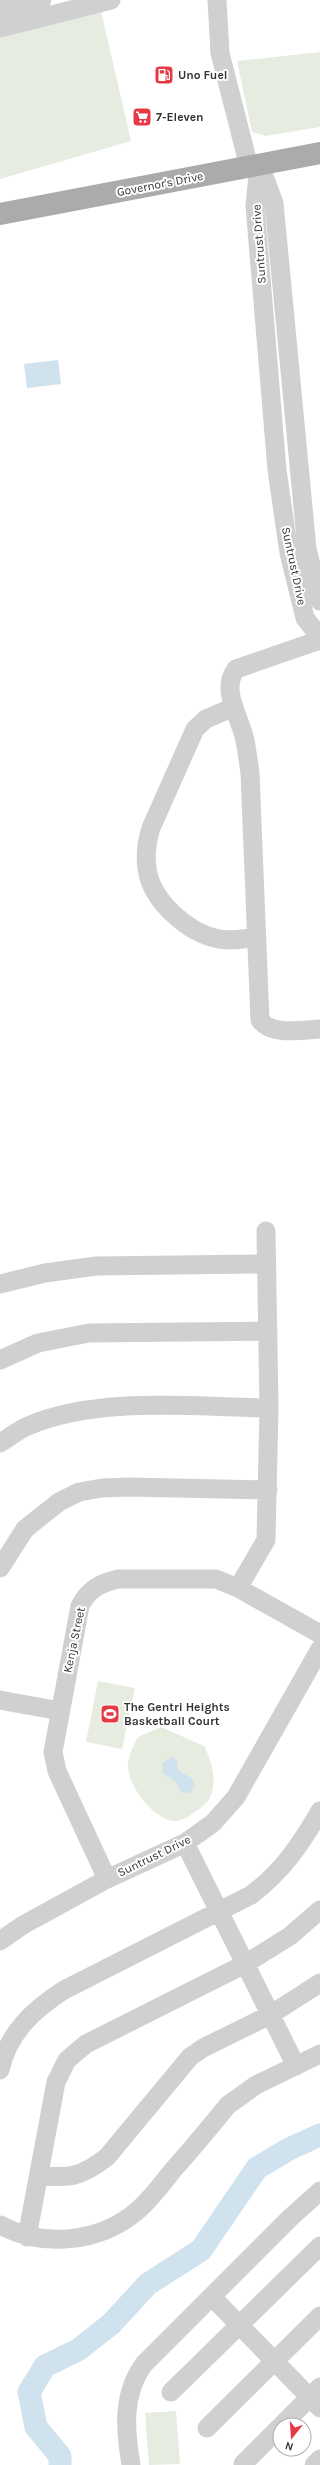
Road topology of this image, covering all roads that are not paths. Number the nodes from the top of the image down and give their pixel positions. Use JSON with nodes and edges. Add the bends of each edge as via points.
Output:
{"nodes":[{"id":1,"x":42,"y":0,"type":"edge"},
{"id":2,"x":111,"y":0,"type":"edge"},
{"id":3,"x":216,"y":0,"type":"edge"},
{"id":4,"x":0,"y":10,"type":"edge"},
{"id":5,"x":0,"y":28,"type":"edge"},
{"id":6,"x":320,"y":153,"type":"edge"},
{"id":7,"x":254,"y":166,"type":"junction"},
{"id":8,"x":0,"y":214,"type":"edge"},
{"id":9,"x":320,"y":601,"type":"edge"},
{"id":10,"x":320,"y":637,"type":"edge"},
{"id":11,"x":320,"y":640,"type":"edge"},
{"id":12,"x":234,"y":707,"type":"junction"},
{"id":13,"x":256,"y":938,"type":"junction"},
{"id":14,"x":320,"y":1029,"type":"edge"},
{"id":15,"x":266,"y":1231,"type":"dead end"},
{"id":16,"x":266,"y":1264,"type":"junction"},
{"id":17,"x":0,"y":1284,"type":"edge"},
{"id":18,"x":268,"y":1331,"type":"junction"},
{"id":19,"x":0,"y":1360,"type":"edge"},
{"id":20,"x":269,"y":1408,"type":"junction"},
{"id":21,"x":0,"y":1443,"type":"edge"},
{"id":22,"x":268,"y":1490,"type":"junction"},
{"id":23,"x":0,"y":1568,"type":"edge"},
{"id":24,"x":238,"y":1588,"type":"junction"},
{"id":25,"x":320,"y":1634,"type":"edge"},
{"id":26,"x":320,"y":1649,"type":"edge"},
{"id":27,"x":0,"y":1700,"type":"edge"},
{"id":28,"x":60,"y":1711,"type":"junction"},
{"id":29,"x":320,"y":1811,"type":"edge"},
{"id":30,"x":185,"y":1843,"type":"junction"},
{"id":31,"x":107,"y":1878,"type":"junction"},
{"id":32,"x":320,"y":1910,"type":"edge"},
{"id":33,"x":219,"y":1912,"type":"junction"},
{"id":34,"x":0,"y":1941,"type":"edge"},
{"id":35,"x":245,"y":1964,"type":"junction"},
{"id":36,"x":320,"y":1983,"type":"edge"},
{"id":37,"x":270,"y":2015,"type":"junction"},
{"id":38,"x":320,"y":2054,"type":"edge"},
{"id":39,"x":296,"y":2066,"type":"junction"},
{"id":40,"x":0,"y":2070,"type":"edge"},
{"id":41,"x":39,"y":2176,"type":"junction"},
{"id":42,"x":320,"y":2191,"type":"edge"},
{"id":43,"x":0,"y":2225,"type":"edge"},
{"id":44,"x":27,"y":2237,"type":"junction"},
{"id":45,"x":320,"y":2246,"type":"edge"},
{"id":46,"x":212,"y":2297,"type":"junction"},
{"id":47,"x":320,"y":2316,"type":"edge"},
{"id":48,"x":239,"y":2324,"type":"junction"},
{"id":49,"x":274,"y":2361,"type":"junction"},
{"id":50,"x":171,"y":2392,"type":"dead end"},
{"id":51,"x":316,"y":2398,"type":"edge"},
{"id":52,"x":292,"y":2417,"type":"edge"},
{"id":53,"x":207,"y":2428,"type":"dead end"},
{"id":54,"x":272,"y":2435,"type":"edge"},
{"id":55,"x":320,"y":2459,"type":"edge"},
{"id":56,"x":243,"y":2464,"type":"edge"},
{"id":57,"x":131,"y":2465,"type":"edge"},
{"id":58,"x":314,"y":2465,"type":"edge"}],
"edges":[{"from":1,"to":4,"type":"street"},
{"from":2,"to":5,"type":"street"},
{"from":3,"to":7,"type":"street","via":[[220,53]]},
{"from":6,"to":7,"type":"main road","name":"Governor's Drive"},
{"from":7,"to":8,"type":"main road","name":"Governor's Drive"},
{"from":7,"to":9,"type":"street","name":"Suntrust Drive","via":[[274,203],[307,549]]},
{"from":7,"to":10,"type":"street","name":"Suntrust Drive","via":[[255,206],[277,470],[289,553],[305,618]]},
{"from":11,"to":12,"type":"street","via":[[236,669],[230,676],[229,687]]},
{"from":12,"to":13,"type":"street","via":[[244,737],[250,773]]},
{"from":12,"to":13,"type":"street","via":[[206,719],[195,730],[151,828],[147,843],[147,868],[154,888],[170,911],[198,931],[219,939]]},
{"from":13,"to":14,"type":"street","via":[[258,1013],[263,1025],[275,1030]]},
{"from":15,"to":16,"type":"street"},
{"from":16,"to":17,"type":"street","via":[[96,1266],[45,1273]]},
{"from":16,"to":18,"type":"street"},
{"from":18,"to":19,"type":"street","via":[[89,1333],[38,1343]]},
{"from":18,"to":20,"type":"street"},
{"from":20,"to":21,"type":"street","via":[[134,1406],[84,1410],[28,1426]]},
{"from":20,"to":22,"type":"street"},
{"from":22,"to":23,"type":"street","via":[[129,1487],[79,1492],[58,1502],[25,1529]]},
{"from":22,"to":24,"type":"street","via":[[266,1540]]},
{"from":24,"to":25,"type":"street","name":"Kenja Street"},
{"from":24,"to":28,"type":"street","name":"Kenja Street","via":[[216,1579],[200,1577],[118,1579],[104,1582],[92,1590],[80,1606]]},
{"from":26,"to":30,"type":"street","name":"Suntrust Drive","via":[[236,1797],[214,1823]]},
{"from":27,"to":28,"type":"street"},
{"from":28,"to":31,"type":"street","name":"Kenja Street","via":[[53,1752],[57,1771]]},
{"from":29,"to":33,"type":"street","via":[[288,1861],[268,1882],[251,1895]]},
{"from":30,"to":31,"type":"street","name":"Suntrust Drive"},
{"from":30,"to":33,"type":"street"},
{"from":31,"to":34,"type":"street","name":"Suntrust Drive","via":[[23,1925]]},
{"from":32,"to":35,"type":"street","via":[[290,1936]]},
{"from":33,"to":35,"type":"street"},
{"from":33,"to":40,"type":"street","via":[[64,1990],[44,2003],[18,2030],[7,2047]]},
{"from":35,"to":37,"type":"street"},
{"from":35,"to":41,"type":"street","via":[[74,2052],[61,2069],[56,2082]]},
{"from":36,"to":37,"type":"street"},
{"from":37,"to":39,"type":"street"},
{"from":37,"to":41,"type":"street","via":[[190,2057],[107,2157],[95,2166],[68,2178]]},
{"from":38,"to":39,"type":"street"},
{"from":39,"to":44,"type":"street","via":[[256,2085],[228,2105],[149,2199],[120,2223],[99,2233],[70,2239],[47,2240]]},
{"from":41,"to":44,"type":"street"},
{"from":42,"to":46,"type":"street"},
{"from":43,"to":44,"type":"street"},
{"from":45,"to":48,"type":"street"},
{"from":46,"to":48,"type":"street"},
{"from":46,"to":57,"type":"street","via":[[136,2374],[127,2404],[126,2426]]},
{"from":47,"to":49,"type":"street"},
{"from":48,"to":49,"type":"street"},
{"from":48,"to":50,"type":"street"},
{"from":49,"to":51,"type":"street"},
{"from":49,"to":53,"type":"street"},
{"from":51,"to":52,"type":"street"},
{"from":54,"to":56,"type":"street"},
{"from":55,"to":58,"type":"street"}]}
